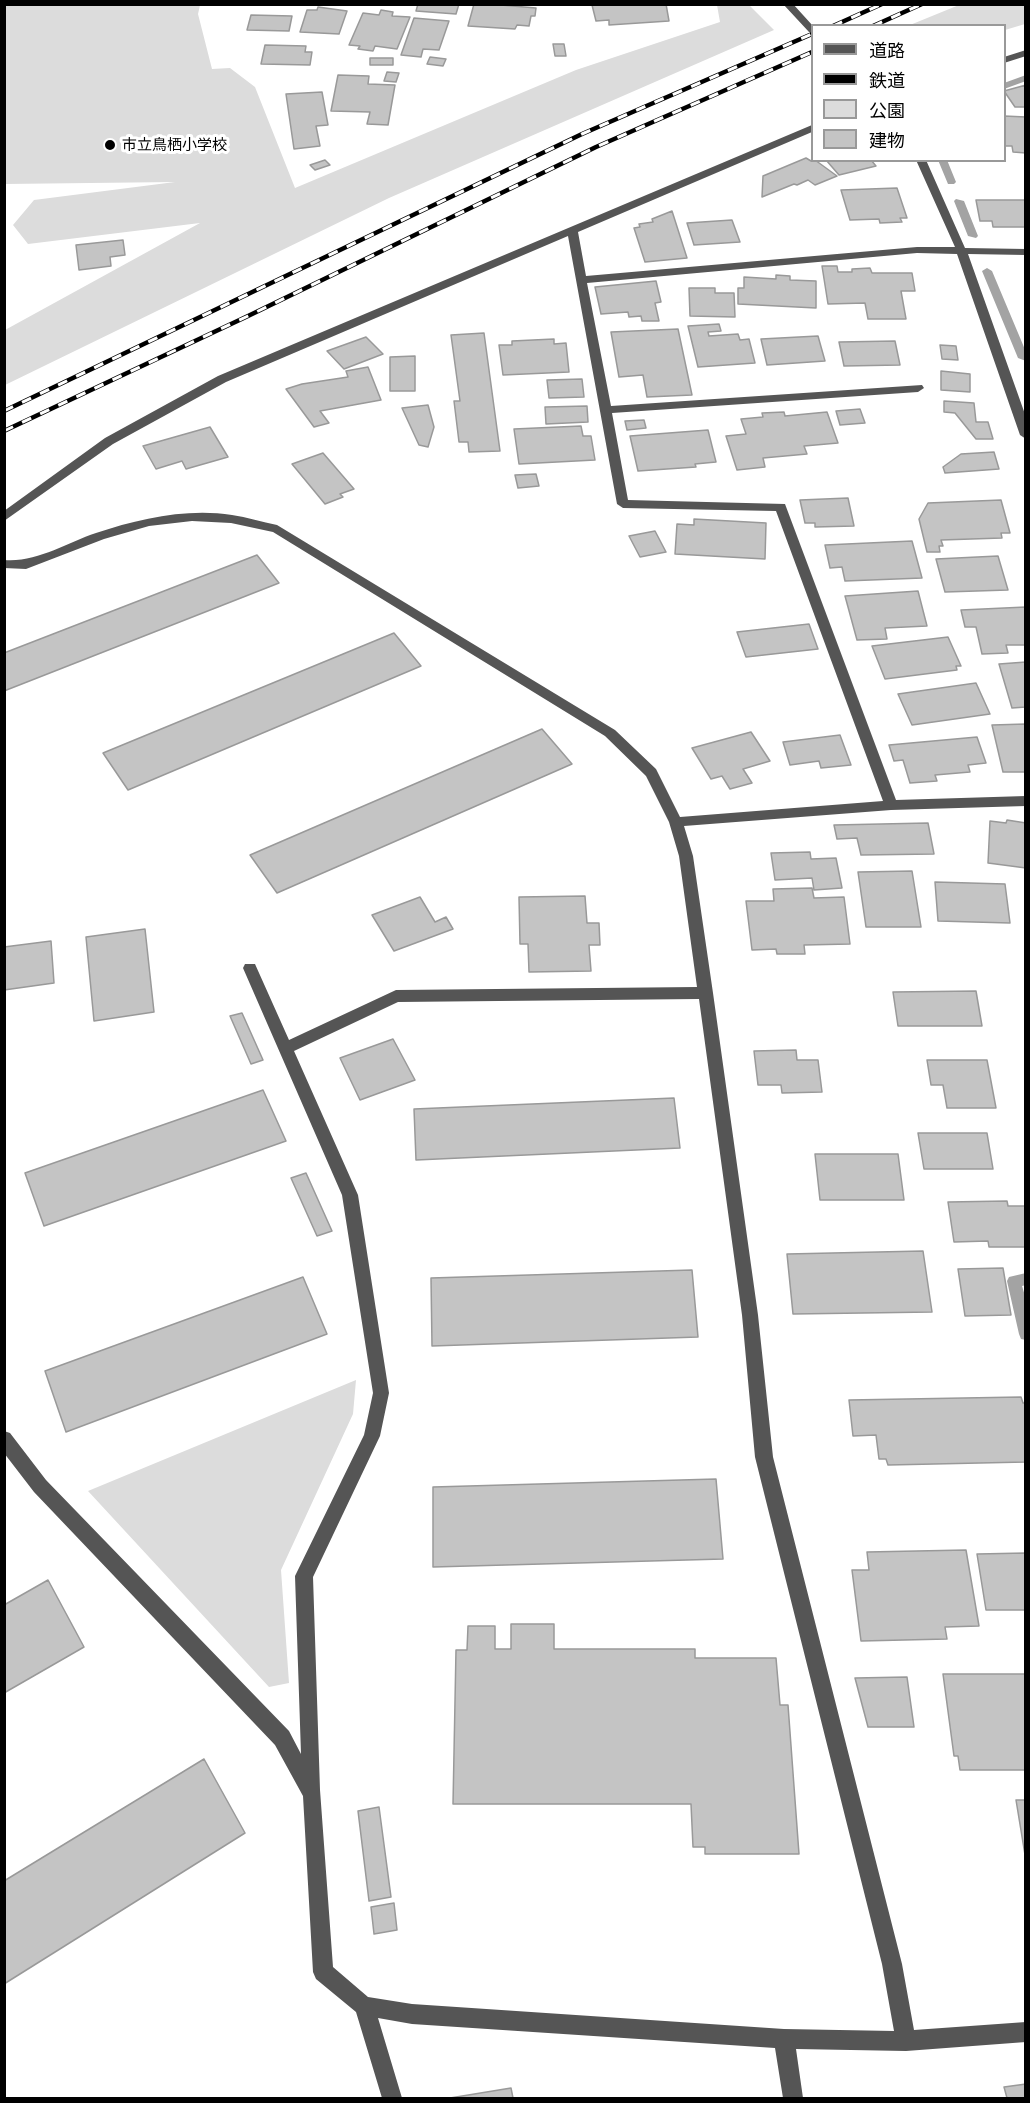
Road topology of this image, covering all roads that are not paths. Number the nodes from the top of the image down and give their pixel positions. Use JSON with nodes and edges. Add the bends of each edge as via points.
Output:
{"nodes":[{"id":1,"x":787,"y":4,"type":"edge"},
{"id":2,"x":811,"y":28,"type":"edge"},
{"id":3,"x":1026,"y":53,"type":"edge"},
{"id":4,"x":1006,"y":60,"type":"edge"},
{"id":5,"x":811,"y":129,"type":"edge"},
{"id":6,"x":922,"y":162,"type":"edge"},
{"id":7,"x":572,"y":230,"type":"junction"},
{"id":8,"x":962,"y":252,"type":"junction"},
{"id":9,"x":1026,"y":252,"type":"edge"},
{"id":10,"x":581,"y":279,"type":"junction"},
{"id":11,"x":918,"y":388,"type":"dead end"},
{"id":12,"x":606,"y":410,"type":"junction"},
{"id":13,"x":1026,"y":435,"type":"edge"},
{"id":14,"x":4,"y":517,"type":"edge"},
{"id":15,"x":4,"y":564,"type":"edge"},
{"id":16,"x":1026,"y":801,"type":"edge"},
{"id":17,"x":891,"y":805,"type":"junction"},
{"id":18,"x":676,"y":822,"type":"junction"},
{"id":19,"x":250,"y":969,"type":"dead end"},
{"id":20,"x":706,"y":993,"type":"junction"},
{"id":21,"x":285,"y":1049,"type":"junction"},
{"id":22,"x":4,"y":1439,"type":"edge"},
{"id":23,"x":312,"y":1794,"type":"junction"},
{"id":24,"x":364,"y":2006,"type":"junction"},
{"id":25,"x":1026,"y":2032,"type":"edge"},
{"id":26,"x":784,"y":2039,"type":"junction"},
{"id":27,"x":906,"y":2041,"type":"junction"},
{"id":28,"x":392,"y":2098,"type":"edge"},
{"id":29,"x":793,"y":2098,"type":"edge"}],
"edges":[{"from":1,"to":2,"type":"street"},
{"from":3,"to":4,"type":"street"},
{"from":5,"to":7,"type":"street"},
{"from":6,"to":8,"type":"street"},
{"from":7,"to":10,"type":"street"},
{"from":7,"to":14,"type":"street","via":[[222,379],[110,441]]},
{"from":8,"to":9,"type":"street"},
{"from":8,"to":10,"type":"street","via":[[906,251]]},
{"from":8,"to":13,"type":"street"},
{"from":10,"to":12,"type":"street"},
{"from":11,"to":12,"type":"street"},
{"from":12,"to":17,"type":"street","via":[[623,504],[781,507]]},
{"from":15,"to":18,"type":"street","via":[[22,566],[100,536],[150,522],[192,517],[231,519],[277,529],[610,733],[651,773]]},
{"from":16,"to":17,"type":"street"},
{"from":17,"to":18,"type":"street"},
{"from":18,"to":20,"type":"street","via":[[686,856]]},
{"from":19,"to":21,"type":"street"},
{"from":20,"to":21,"type":"street","via":[[396,996]]},
{"from":20,"to":27,"type":"street","via":[[750,1315],[764,1457],[892,1964]]},
{"from":21,"to":23,"type":"street","via":[[350,1195],[381,1393],[372,1436],[304,1576]]},
{"from":22,"to":23,"type":"street","via":[[40,1486],[282,1738]]},
{"from":23,"to":24,"type":"street","via":[[323,1972]]},
{"from":24,"to":26,"type":"street","via":[[412,2014]]},
{"from":24,"to":28,"type":"street"},
{"from":25,"to":27,"type":"street"},
{"from":26,"to":27,"type":"street"},
{"from":26,"to":29,"type":"street"}]}
